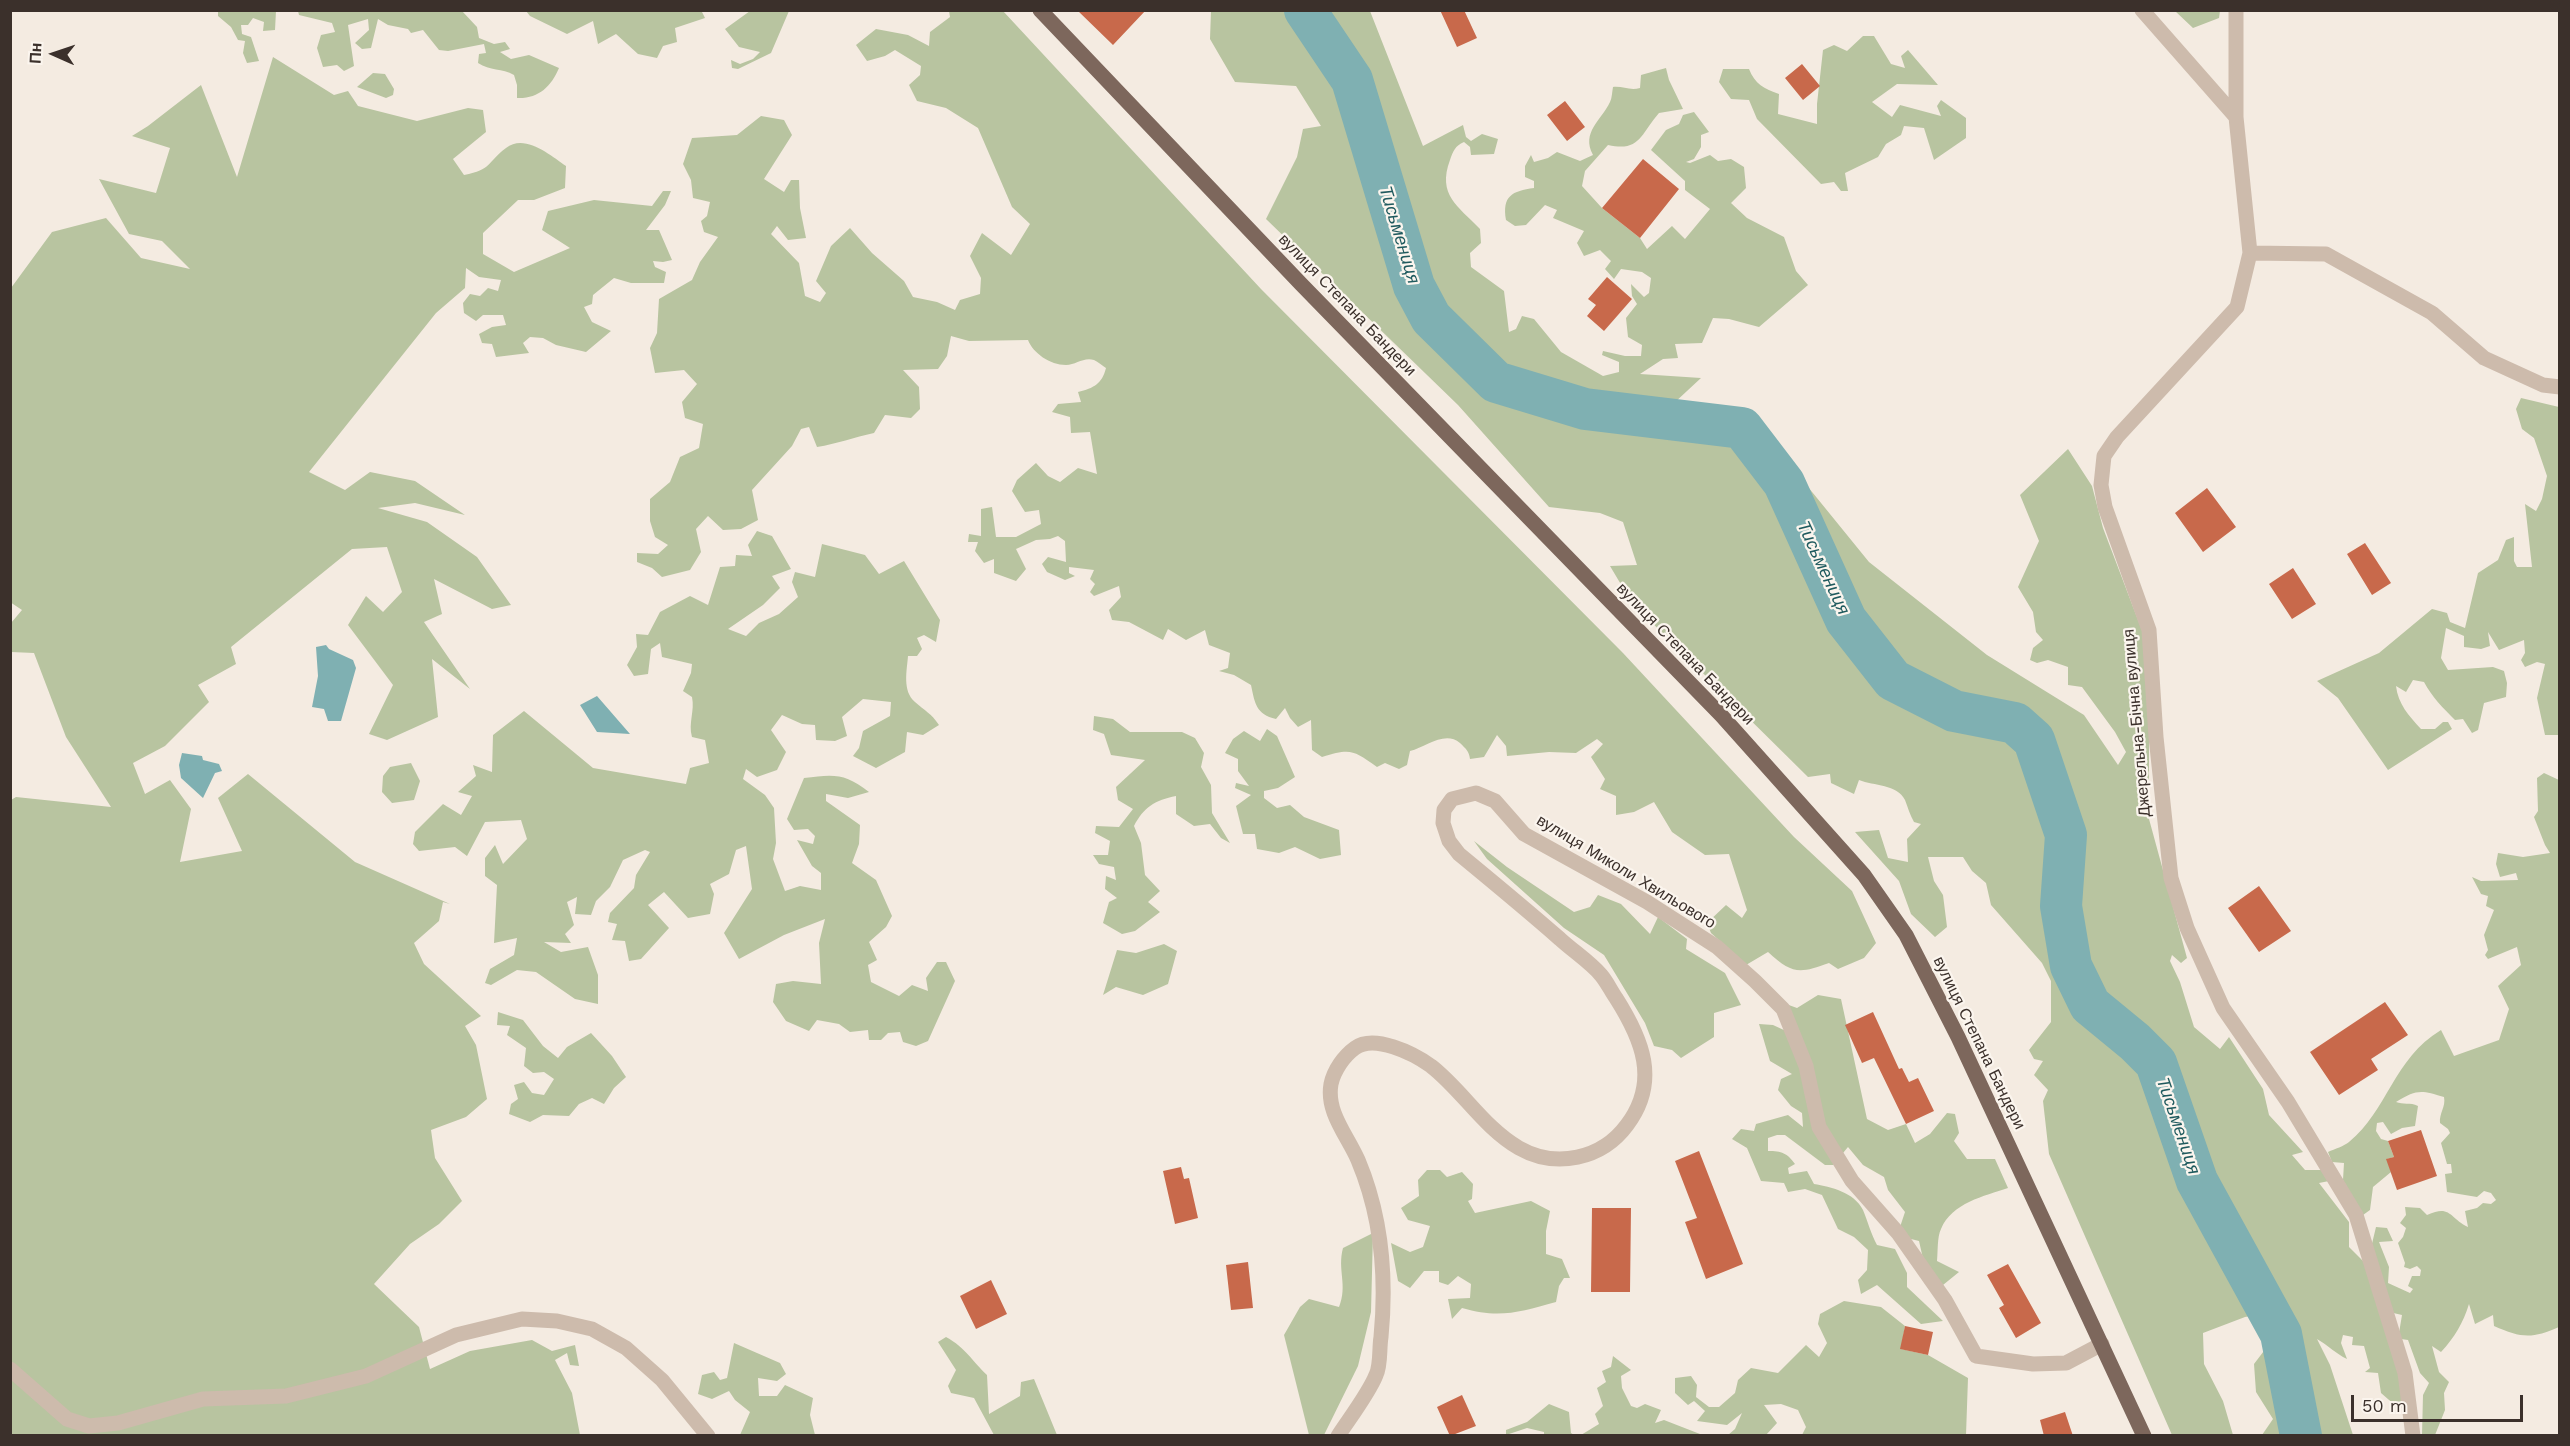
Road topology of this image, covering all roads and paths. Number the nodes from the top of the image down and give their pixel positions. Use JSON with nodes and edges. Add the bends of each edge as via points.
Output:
{"nodes":[{"id":1,"x":1040,"y":10,"type":"edge"},
{"id":2,"x":2142,"y":10,"type":"edge"},
{"id":3,"x":2236,"y":10,"type":"edge"},
{"id":4,"x":2236,"y":117,"type":"junction"},
{"id":5,"x":2250,"y":253,"type":"junction"},
{"id":6,"x":2559,"y":387,"type":"edge"},
{"id":7,"x":2102,"y":1344,"type":"junction"},
{"id":8,"x":10,"y":1369,"type":"edge"},
{"id":9,"x":708,"y":1436,"type":"edge"},
{"id":10,"x":1338,"y":1436,"type":"edge"},
{"id":11,"x":2144,"y":1436,"type":"edge"},
{"id":12,"x":2413,"y":1436,"type":"edge"}],
"edges":[{"from":1,"to":7,"type":"main road","name":"вулиця Степана Бандери","via":[[1309,293],[1721,715],[1864,875],[1906,935],[1932,986]]},
{"from":2,"to":4,"type":"street"},
{"from":3,"to":4,"type":"street","name":"Джерельна-Бічна вулиця"},
{"from":4,"to":5,"type":"street","name":"Джерельна-Бічна вулиця"},
{"from":5,"to":6,"type":"street","via":[[2326,254],[2432,313],[2484,358],[2543,385]]},
{"from":5,"to":12,"type":"street","name":"Джерельна-Бічна вулиця","via":[[2237,307],[2117,437],[2104,456],[2101,485],[2105,507],[2149,630],[2171,878],[2187,928],[2223,1008],[2288,1102],[2356,1215],[2406,1373]]},
{"from":7,"to":10,"type":"street","name":"вулиця Миколи Хвильового","via":[[2066,1363],[2033,1364],[1976,1356],[1945,1300],[1898,1233],[1852,1180],[1819,1127],[1806,1066],[1783,1009],[1717,947],[1647,902],[1524,834],[1495,801],[1476,793],[1452,799],[1444,810],[1443,824],[1449,841],[1459,854],[1601,975],[1635,1028],[1643,1051],[1643,1089],[1637,1108],[1616,1138],[1583,1157],[1550,1158],[1520,1149],[1430,1066],[1388,1044],[1361,1044],[1345,1055],[1332,1082],[1331,1108],[1371,1191],[1384,1272],[1377,1375]]},
{"from":7,"to":11,"type":"main road","name":"вулиця Степана Бандери"},
{"from":8,"to":9,"type":"street","via":[[67,1419],[89,1426],[118,1423],[203,1400],[286,1396],[366,1376],[456,1335],[522,1319],[557,1321],[592,1329],[626,1347],[662,1380]]}]}
